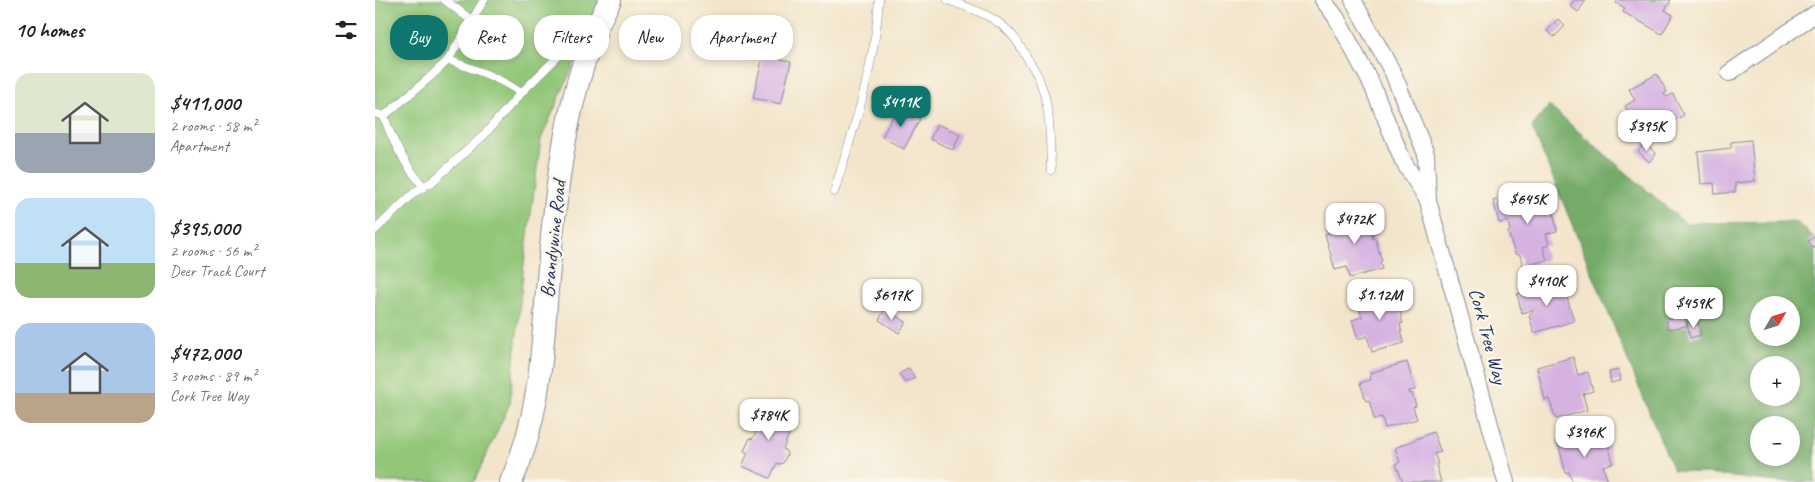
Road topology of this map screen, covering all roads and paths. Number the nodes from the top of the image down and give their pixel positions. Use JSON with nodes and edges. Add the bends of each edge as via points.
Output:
{"nodes":[{"id":1,"x":445,"y":0,"type":"edge"},
{"id":2,"x":484,"y":0,"type":"edge"},
{"id":3,"x":879,"y":0,"type":"edge"},
{"id":4,"x":948,"y":0,"type":"edge"},
{"id":5,"x":1323,"y":0,"type":"edge"},
{"id":6,"x":1353,"y":0,"type":"edge"},
{"id":7,"x":607,"y":5,"type":"edge"},
{"id":8,"x":1815,"y":14,"type":"edge"},
{"id":9,"x":464,"y":15,"type":"edge"},
{"id":10,"x":474,"y":15,"type":"edge"},
{"id":11,"x":458,"y":43,"type":"edge"},
{"id":12,"x":448,"y":60,"type":"junction"},
{"id":13,"x":1729,"y":73,"type":"dead end"},
{"id":14,"x":521,"y":94,"type":"junction"},
{"id":15,"x":375,"y":113,"type":"edge"},
{"id":16,"x":384,"y":116,"type":"junction"},
{"id":17,"x":1051,"y":170,"type":"dead end"},
{"id":18,"x":424,"y":187,"type":"junction"},
{"id":19,"x":834,"y":192,"type":"dead end"},
{"id":20,"x":1428,"y":201,"type":"junction"},
{"id":21,"x":375,"y":230,"type":"edge"},
{"id":22,"x":511,"y":482,"type":"edge"},
{"id":23,"x":1506,"y":482,"type":"edge"}],
"edges":[{"from":1,"to":9,"type":"lane"},
{"from":2,"to":10,"type":"lane"},
{"from":3,"to":19,"type":"lane","via":[[876,40],[860,110]]},
{"from":4,"to":17,"type":"lane","via":[[989,17],[1014,36],[1040,79],[1049,118]]},
{"from":5,"to":20,"type":"street","name":"Cork Tree Way","via":[[1336,17],[1372,85],[1403,161]]},
{"from":6,"to":20,"type":"street","name":"Cork Tree Way","via":[[1393,73],[1426,154]]},
{"from":7,"to":14,"type":"lane"},
{"from":7,"to":22,"type":"main road","name":"Brandywine Road","via":[[587,51],[574,94],[553,236],[538,392]]},
{"from":8,"to":13,"type":"street"},
{"from":11,"to":12,"type":"lane"},
{"from":12,"to":14,"type":"lane","via":[[490,75]]},
{"from":12,"to":16,"type":"lane"},
{"from":14,"to":18,"type":"lane","via":[[483,136]]},
{"from":15,"to":16,"type":"lane"},
{"from":16,"to":18,"type":"lane","via":[[394,145]]},
{"from":18,"to":21,"type":"lane"},
{"from":20,"to":23,"type":"street","name":"Cork Tree Way"}]}
